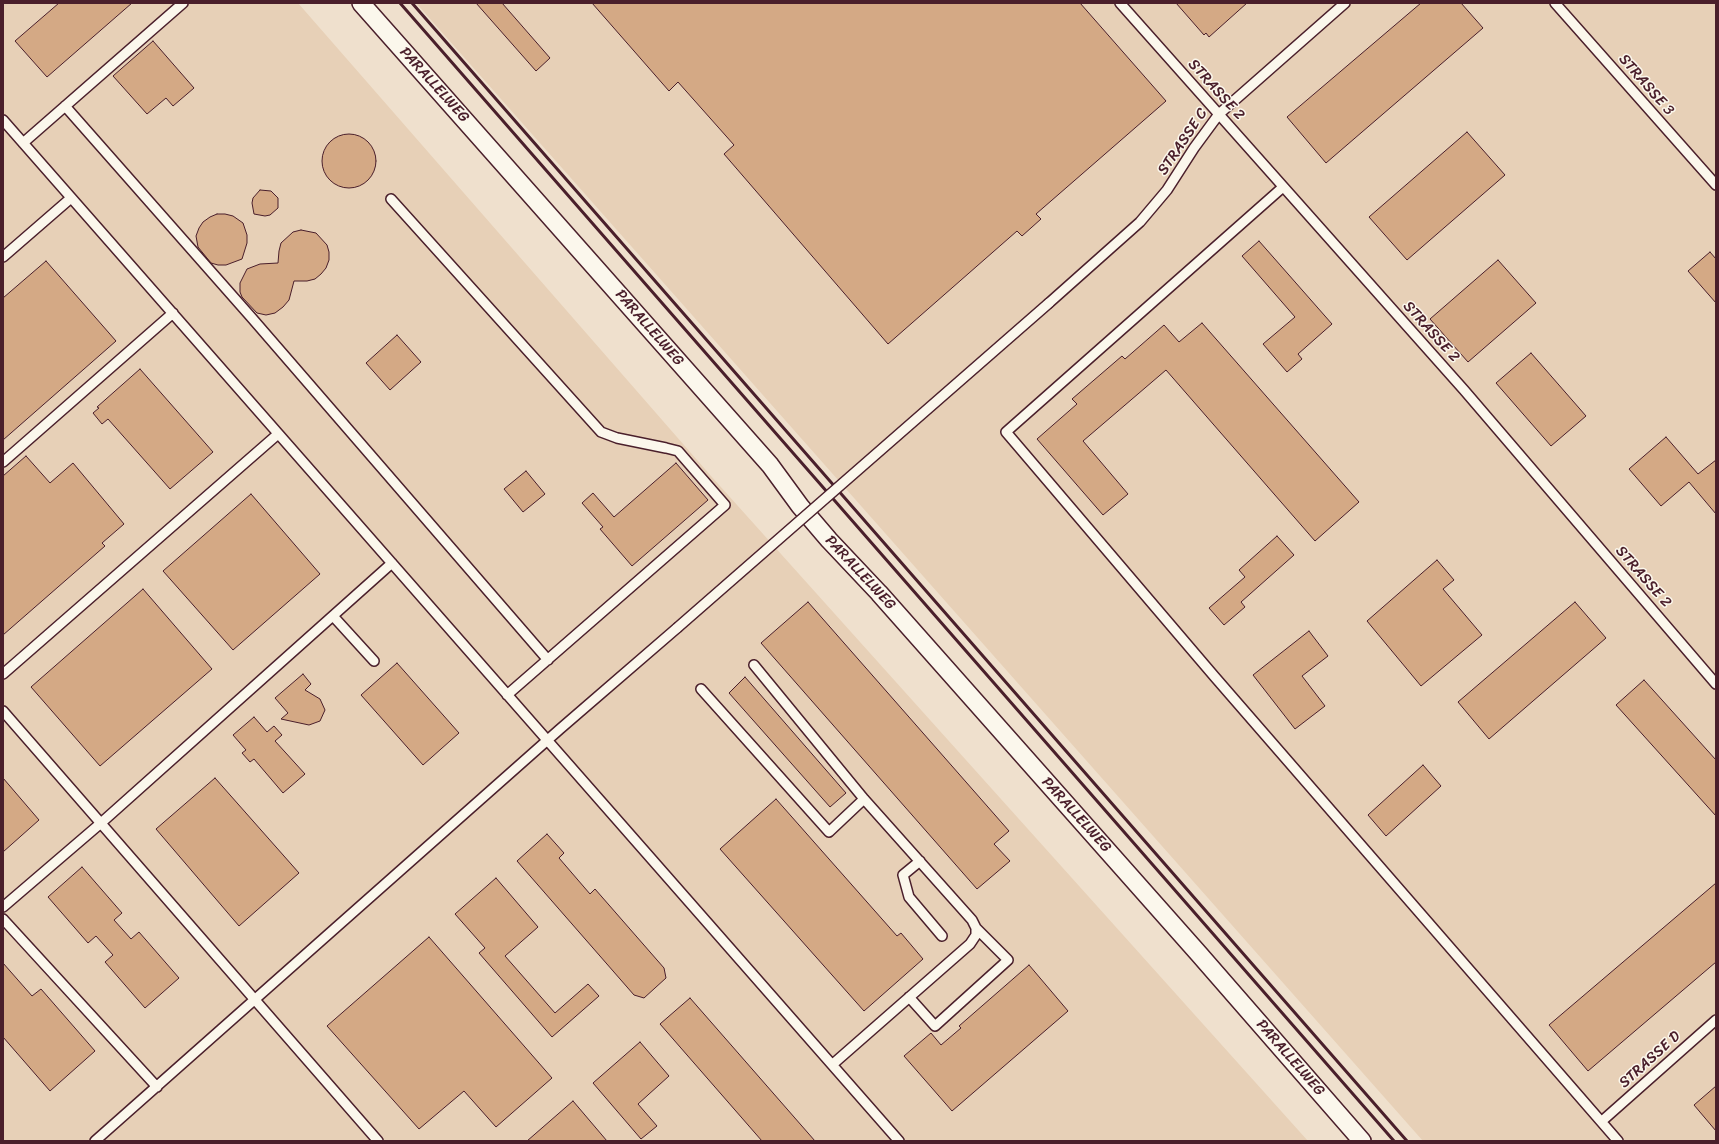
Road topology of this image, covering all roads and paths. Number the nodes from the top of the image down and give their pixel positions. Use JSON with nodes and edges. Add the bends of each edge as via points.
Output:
{"nodes":[{"id":1,"x":183,"y":3,"type":"edge"},
{"id":2,"x":361,"y":3,"type":"edge"},
{"id":3,"x":1120,"y":3,"type":"edge"},
{"id":4,"x":1345,"y":3,"type":"edge"},
{"id":5,"x":1555,"y":3,"type":"edge"},
{"id":6,"x":65,"y":106,"type":"junction"},
{"id":7,"x":1219,"y":114,"type":"junction"},
{"id":8,"x":3,"y":120,"type":"edge"},
{"id":9,"x":23,"y":143,"type":"junction"},
{"id":10,"x":1716,"y":185,"type":"edge"},
{"id":11,"x":1283,"y":187,"type":"junction"},
{"id":12,"x":71,"y":198,"type":"junction"},
{"id":13,"x":392,"y":199,"type":"dead end"},
{"id":14,"x":3,"y":257,"type":"edge"},
{"id":15,"x":173,"y":313,"type":"junction"},
{"id":16,"x":278,"y":434,"type":"junction"},
{"id":17,"x":3,"y":462,"type":"edge"},
{"id":18,"x":392,"y":563,"type":"junction"},
{"id":19,"x":333,"y":616,"type":"junction"},
{"id":20,"x":548,"y":660,"type":"junction"},
{"id":21,"x":374,"y":661,"type":"dead end"},
{"id":22,"x":754,"y":665,"type":"dead end"},
{"id":23,"x":3,"y":674,"type":"edge"},
{"id":24,"x":1716,"y":684,"type":"edge"},
{"id":25,"x":701,"y":689,"type":"dead end"},
{"id":26,"x":507,"y":695,"type":"junction"},
{"id":27,"x":3,"y":711,"type":"edge"},
{"id":28,"x":547,"y":740,"type":"junction"},
{"id":29,"x":864,"y":799,"type":"junction"},
{"id":30,"x":101,"y":823,"type":"junction"},
{"id":31,"x":920,"y":861,"type":"junction"},
{"id":32,"x":3,"y":907,"type":"edge"},
{"id":33,"x":3,"y":919,"type":"edge"},
{"id":34,"x":976,"y":928,"type":"junction"},
{"id":35,"x":942,"y":936,"type":"dead end"},
{"id":36,"x":909,"y":997,"type":"junction"},
{"id":37,"x":254,"y":1000,"type":"junction"},
{"id":38,"x":1716,"y":1020,"type":"edge"},
{"id":39,"x":833,"y":1064,"type":"junction"},
{"id":40,"x":157,"y":1087,"type":"junction"},
{"id":41,"x":1602,"y":1121,"type":"junction"},
{"id":42,"x":96,"y":1141,"type":"edge"},
{"id":43,"x":378,"y":1141,"type":"edge"},
{"id":44,"x":899,"y":1141,"type":"edge"},
{"id":45,"x":1362,"y":1141,"type":"edge"},
{"id":46,"x":1618,"y":1141,"type":"edge"}],
"edges":[{"from":1,"to":6,"type":"lane"},
{"from":2,"to":45,"type":"street","name":"PARALLELWEG","via":[[770,465],[829,540],[885,599]]},
{"from":3,"to":7,"type":"lane","name":"STRASSE 2"},
{"from":4,"to":7,"type":"lane","name":"STRASSE C"},
{"from":5,"to":10,"type":"lane","name":"STRASSE 3"},
{"from":6,"to":9,"type":"lane"},
{"from":6,"to":20,"type":"lane"},
{"from":7,"to":11,"type":"lane","name":"STRASSE 2"},
{"from":7,"to":28,"type":"lane","name":"STRASSE C","bridge":true,"via":[[1167,190],[1140,222]]},
{"from":8,"to":9,"type":"lane"},
{"from":9,"to":12,"type":"lane"},
{"from":11,"to":24,"type":"lane","name":"STRASSE 2","via":[[1464,390]]},
{"from":11,"to":41,"type":"lane","via":[[1006,432],[1214,676]]},
{"from":12,"to":14,"type":"lane"},
{"from":12,"to":15,"type":"lane"},
{"from":13,"to":20,"type":"lane","via":[[601,432],[678,452],[725,505]]},
{"from":15,"to":16,"type":"lane"},
{"from":15,"to":17,"type":"lane"},
{"from":16,"to":18,"type":"lane"},
{"from":16,"to":23,"type":"lane"},
{"from":18,"to":19,"type":"lane"},
{"from":18,"to":26,"type":"lane"},
{"from":19,"to":21,"type":"lane"},
{"from":19,"to":30,"type":"lane"},
{"from":20,"to":26,"type":"lane"},
{"from":22,"to":29,"type":"lane"},
{"from":25,"to":29,"type":"lane","via":[[829,832]]},
{"from":26,"to":28,"type":"lane"},
{"from":27,"to":30,"type":"lane"},
{"from":28,"to":37,"type":"lane","name":"STRASSE C"},
{"from":28,"to":39,"type":"lane"},
{"from":29,"to":31,"type":"lane"},
{"from":30,"to":32,"type":"lane"},
{"from":30,"to":37,"type":"lane"},
{"from":31,"to":34,"type":"lane","via":[[972,920]]},
{"from":31,"to":35,"type":"lane","via":[[903,875],[909,897]]},
{"from":33,"to":40,"type":"lane"},
{"from":34,"to":36,"type":"lane","via":[[976,935],[970,944]]},
{"from":34,"to":36,"type":"lane","via":[[1008,960],[935,1026]]},
{"from":36,"to":39,"type":"lane"},
{"from":37,"to":40,"type":"lane","name":"STRASSE C"},
{"from":37,"to":43,"type":"lane"},
{"from":38,"to":41,"type":"lane","name":"STRASSE D"},
{"from":39,"to":44,"type":"lane"},
{"from":40,"to":42,"type":"lane","name":"STRASSE C"},
{"from":41,"to":46,"type":"lane"}]}
